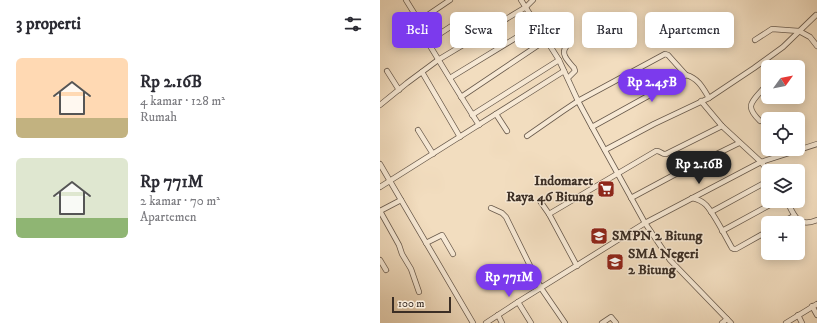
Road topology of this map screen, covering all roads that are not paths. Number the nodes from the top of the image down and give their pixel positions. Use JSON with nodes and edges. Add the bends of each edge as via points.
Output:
{"nodes":[{"id":1,"x":406,"y":0,"type":"edge"},
{"id":2,"x":450,"y":0,"type":"edge"},
{"id":3,"x":521,"y":0,"type":"edge"},
{"id":4,"x":533,"y":0,"type":"edge"},
{"id":5,"x":526,"y":7,"type":"junction"},
{"id":6,"x":413,"y":12,"type":"edge"},
{"id":7,"x":432,"y":12,"type":"edge"},
{"id":8,"x":529,"y":12,"type":"edge"},
{"id":9,"x":816,"y":15,"type":"dead end"},
{"id":10,"x":798,"y":31,"type":"junction"},
{"id":11,"x":515,"y":38,"type":"edge"},
{"id":12,"x":755,"y":40,"type":"dead end"},
{"id":13,"x":817,"y":46,"type":"edge"},
{"id":14,"x":431,"y":48,"type":"edge"},
{"id":15,"x":534,"y":48,"type":"edge"},
{"id":16,"x":551,"y":48,"type":"edge"},
{"id":17,"x":565,"y":48,"type":"edge"},
{"id":18,"x":438,"y":60,"type":"junction"},
{"id":19,"x":559,"y":60,"type":"junction"},
{"id":20,"x":766,"y":60,"type":"edge"},
{"id":21,"x":761,"y":63,"type":"edge"},
{"id":22,"x":387,"y":71,"type":"dead end"},
{"id":23,"x":564,"y":71,"type":"junction"},
{"id":24,"x":422,"y":72,"type":"junction"},
{"id":25,"x":686,"y":74,"type":"junction"},
{"id":26,"x":450,"y":78,"type":"junction"},
{"id":27,"x":568,"y":78,"type":"junction"},
{"id":28,"x":399,"y":90,"type":"junction"},
{"id":29,"x":761,"y":91,"type":"edge"},
{"id":30,"x":461,"y":97,"type":"junction"},
{"id":31,"x":709,"y":98,"type":"junction"},
{"id":32,"x":578,"y":101,"type":"junction"},
{"id":33,"x":701,"y":102,"type":"junction"},
{"id":34,"x":380,"y":105,"type":"edge"},
{"id":35,"x":496,"y":114,"type":"junction"},
{"id":36,"x":472,"y":115,"type":"junction"},
{"id":37,"x":760,"y":121,"type":"dead end"},
{"id":38,"x":479,"y":125,"type":"junction"},
{"id":39,"x":722,"y":126,"type":"junction"},
{"id":40,"x":592,"y":127,"type":"junction"},
{"id":41,"x":418,"y":130,"type":"dead end"},
{"id":42,"x":507,"y":131,"type":"dead end"},
{"id":43,"x":527,"y":136,"type":"dead end"},
{"id":44,"x":460,"y":137,"type":"junction"},
{"id":45,"x":739,"y":143,"type":"junction"},
{"id":46,"x":817,"y":144,"type":"edge"},
{"id":47,"x":605,"y":150,"type":"junction"},
{"id":48,"x":433,"y":154,"type":"junction"},
{"id":49,"x":761,"y":162,"type":"junction"},
{"id":50,"x":380,"y":164,"type":"edge"},
{"id":51,"x":617,"y":174,"type":"junction"},
{"id":52,"x":390,"y":181,"type":"junction"},
{"id":53,"x":761,"y":185,"type":"edge"},
{"id":54,"x":380,"y":187,"type":"edge"},
{"id":55,"x":631,"y":198,"type":"junction"},
{"id":56,"x":692,"y":198,"type":"junction"},
{"id":57,"x":401,"y":200,"type":"junction"},
{"id":58,"x":540,"y":201,"type":"dead end"},
{"id":59,"x":491,"y":208,"type":"dead end"},
{"id":60,"x":764,"y":208,"type":"edge"},
{"id":61,"x":790,"y":208,"type":"edge"},
{"id":62,"x":380,"y":211,"type":"edge"},
{"id":63,"x":711,"y":212,"type":"junction"},
{"id":64,"x":549,"y":214,"type":"junction"},
{"id":65,"x":794,"y":216,"type":"edge"},
{"id":66,"x":817,"y":220,"type":"edge"},
{"id":67,"x":645,"y":223,"type":"junction"},
{"id":68,"x":805,"y":223,"type":"edge"},
{"id":69,"x":722,"y":231,"type":"junction"},
{"id":70,"x":761,"y":235,"type":"edge"},
{"id":71,"x":426,"y":243,"type":"junction"},
{"id":72,"x":453,"y":254,"type":"dead end"},
{"id":73,"x":380,"y":260,"type":"edge"},
{"id":74,"x":577,"y":266,"type":"junction"},
{"id":75,"x":386,"y":270,"type":"dead end"},
{"id":76,"x":541,"y":288,"type":"junction"},
{"id":77,"x":419,"y":292,"type":"dead end"},
{"id":78,"x":518,"y":302,"type":"junction"},
{"id":79,"x":817,"y":304,"type":"edge"},
{"id":80,"x":812,"y":306,"type":"junction"},
{"id":81,"x":498,"y":315,"type":"junction"},
{"id":82,"x":798,"y":315,"type":"junction"},
{"id":83,"x":817,"y":315,"type":"edge"},
{"id":84,"x":729,"y":321,"type":"edge"},
{"id":85,"x":473,"y":323,"type":"edge"},
{"id":86,"x":486,"y":323,"type":"edge"},
{"id":87,"x":502,"y":323,"type":"edge"},
{"id":88,"x":531,"y":323,"type":"edge"},
{"id":89,"x":566,"y":323,"type":"edge"},
{"id":90,"x":602,"y":323,"type":"edge"},
{"id":91,"x":616,"y":323,"type":"edge"},
{"id":92,"x":722,"y":323,"type":"edge"},
{"id":93,"x":786,"y":323,"type":"edge"},
{"id":94,"x":802,"y":323,"type":"edge"}],
"edges":[{"from":1,"to":6,"type":"street"},
{"from":2,"to":7,"type":"street"},
{"from":3,"to":5,"type":"street"},
{"from":4,"to":5,"type":"street"},
{"from":5,"to":8,"type":"street"},
{"from":5,"to":18,"type":"street"},
{"from":9,"to":10,"type":"street"},
{"from":10,"to":12,"type":"street","via":[[772,29]]},
{"from":10,"to":13,"type":"street","via":[[810,37]]},
{"from":10,"to":20,"type":"street"},
{"from":11,"to":26,"type":"street"},
{"from":14,"to":18,"type":"street"},
{"from":15,"to":30,"type":"street"},
{"from":16,"to":19,"type":"street"},
{"from":17,"to":27,"type":"street","via":[[564,53],[574,68]]},
{"from":18,"to":24,"type":"street"},
{"from":18,"to":26,"type":"street"},
{"from":19,"to":23,"type":"street"},
{"from":19,"to":36,"type":"street"},
{"from":21,"to":31,"type":"street"},
{"from":22,"to":28,"type":"street"},
{"from":23,"to":27,"type":"street"},
{"from":23,"to":35,"type":"street"},
{"from":24,"to":28,"type":"street"},
{"from":24,"to":44,"type":"street"},
{"from":25,"to":31,"type":"street","via":[[698,82]]},
{"from":25,"to":32,"type":"street","via":[[665,54]]},
{"from":25,"to":40,"type":"street"},
{"from":26,"to":30,"type":"street"},
{"from":27,"to":32,"type":"street"},
{"from":28,"to":34,"type":"street"},
{"from":29,"to":37,"type":"street","via":[[753,100],[751,107]]},
{"from":30,"to":36,"type":"street"},
{"from":31,"to":33,"type":"street"},
{"from":32,"to":40,"type":"street"},
{"from":32,"to":43,"type":"street"},
{"from":33,"to":39,"type":"street"},
{"from":33,"to":47,"type":"street"},
{"from":35,"to":38,"type":"street"},
{"from":35,"to":42,"type":"street"},
{"from":36,"to":38,"type":"street"},
{"from":38,"to":44,"type":"street"},
{"from":39,"to":45,"type":"street"},
{"from":39,"to":51,"type":"street","via":[[666,154],[656,151]]},
{"from":40,"to":47,"type":"street"},
{"from":41,"to":48,"type":"street"},
{"from":44,"to":48,"type":"street"},
{"from":45,"to":49,"type":"street"},
{"from":45,"to":55,"type":"street"},
{"from":46,"to":49,"type":"street"},
{"from":47,"to":51,"type":"street"},
{"from":48,"to":52,"type":"street"},
{"from":49,"to":56,"type":"street"},
{"from":50,"to":52,"type":"street"},
{"from":51,"to":55,"type":"street"},
{"from":51,"to":64,"type":"street"},
{"from":52,"to":54,"type":"street"},
{"from":52,"to":57,"type":"street"},
{"from":53,"to":63,"type":"street"},
{"from":55,"to":67,"type":"street"},
{"from":56,"to":63,"type":"street","via":[[705,204]]},
{"from":56,"to":67,"type":"street"},
{"from":57,"to":62,"type":"street"},
{"from":57,"to":71,"type":"street"},
{"from":58,"to":64,"type":"street"},
{"from":59,"to":76,"type":"street","via":[[505,215]]},
{"from":60,"to":69,"type":"street"},
{"from":61,"to":65,"type":"street"},
{"from":62,"to":77,"type":"street","via":[[411,269]]},
{"from":63,"to":69,"type":"street"},
{"from":64,"to":74,"type":"street"},
{"from":66,"to":68,"type":"street"},
{"from":67,"to":74,"type":"street"},
{"from":67,"to":84,"type":"street","via":[[670,260]]},
{"from":69,"to":70,"type":"street","via":[[734,249]]},
{"from":71,"to":72,"type":"street","via":[[442,235]]},
{"from":71,"to":85,"type":"street"},
{"from":73,"to":75,"type":"street"},
{"from":74,"to":76,"type":"street"},
{"from":76,"to":78,"type":"street"},
{"from":76,"to":89,"type":"street"},
{"from":78,"to":81,"type":"street"},
{"from":78,"to":88,"type":"street"},
{"from":79,"to":80,"type":"street"},
{"from":80,"to":82,"type":"street"},
{"from":80,"to":83,"type":"street"},
{"from":81,"to":86,"type":"street"},
{"from":81,"to":87,"type":"street"},
{"from":82,"to":93,"type":"street"},
{"from":82,"to":94,"type":"street"},
{"from":84,"to":92,"type":"street"},
{"from":90,"to":91,"type":"street","via":[[611,317]]}]}
